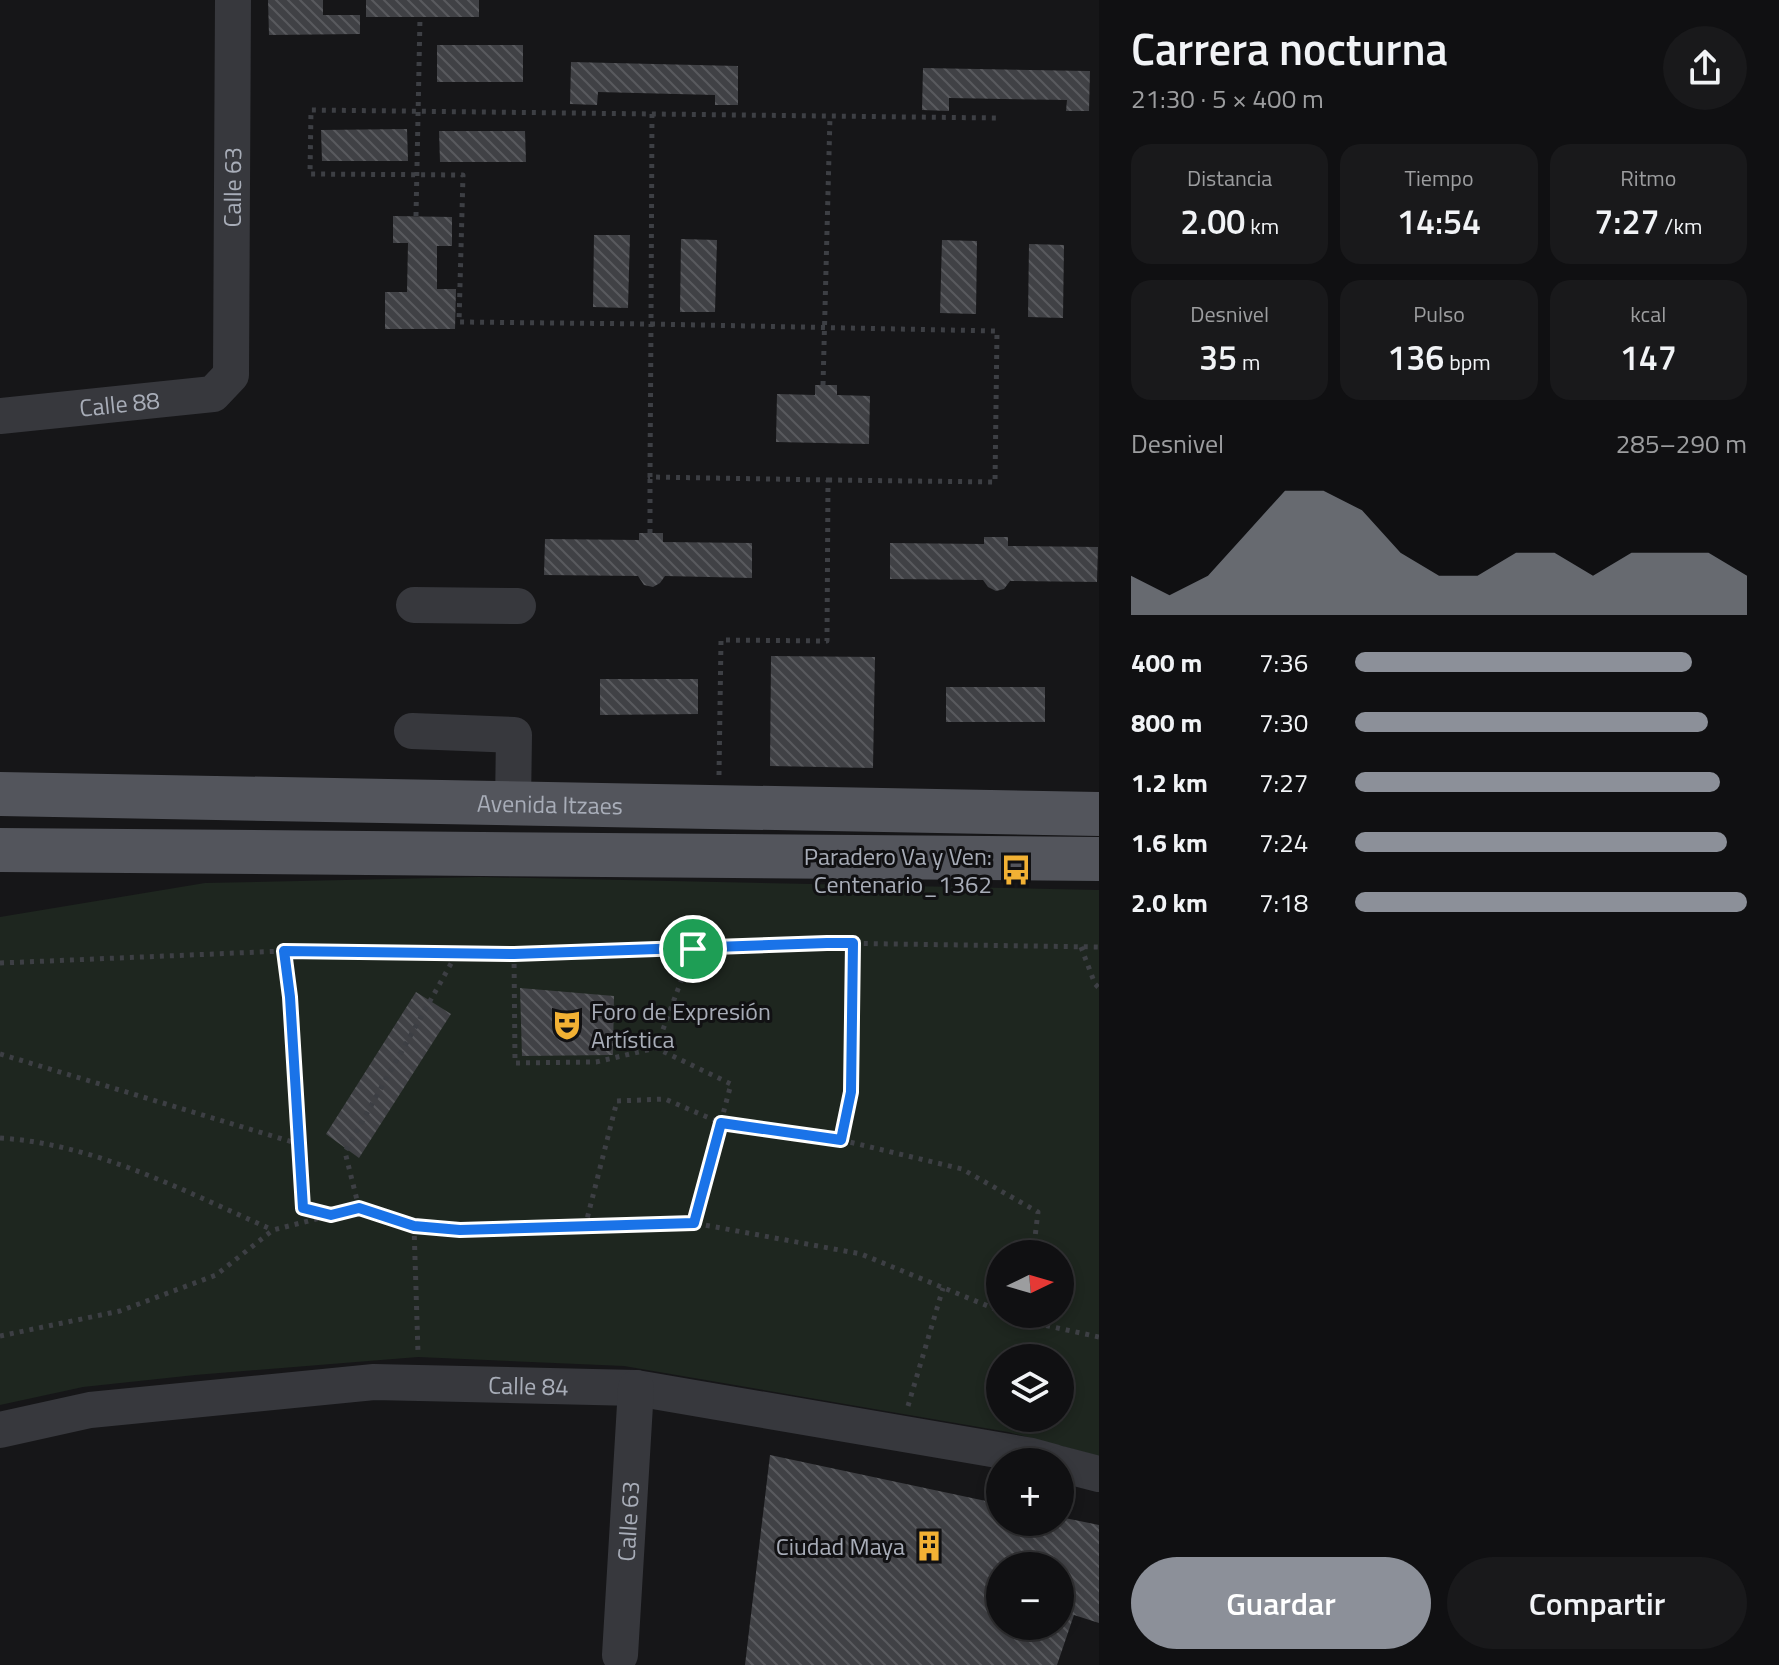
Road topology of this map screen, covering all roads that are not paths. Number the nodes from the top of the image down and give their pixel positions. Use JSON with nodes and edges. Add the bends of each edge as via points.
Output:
{"nodes":[{"id":1,"x":233,"y":0,"type":"edge"},
{"id":2,"x":231,"y":375,"type":"joint"},
{"id":3,"x":0,"y":416,"type":"edge"},
{"id":4,"x":414,"y":605,"type":"dead end"},
{"id":5,"x":518,"y":606,"type":"dead end"},
{"id":6,"x":412,"y":731,"type":"dead end"},
{"id":7,"x":0,"y":794,"type":"edge"},
{"id":8,"x":513,"y":804,"type":"junction"},
{"id":9,"x":1086,"y":814,"type":"edge"},
{"id":10,"x":0,"y":850,"type":"edge"},
{"id":11,"x":508,"y":854,"type":"junction"},
{"id":12,"x":1083,"y":858,"type":"edge"},
{"id":13,"x":636,"y":1388,"type":"junction"},
{"id":14,"x":0,"y":1430,"type":"edge"},
{"id":15,"x":986,"y":1448,"type":"edge"},
{"id":16,"x":1074,"y":1467,"type":"edge"},
{"id":17,"x":1099,"y":1474,"type":"edge"},
{"id":18,"x":620,"y":1655,"type":"dead end"}],
"edges":[{"from":1,"to":2,"type":"street","name":"Calle 63"},
{"from":2,"to":3,"type":"street","name":"Calle 88","via":[[213,394]]},
{"from":4,"to":5,"type":"street"},
{"from":6,"to":8,"type":"street","via":[[514,735]]},
{"from":7,"to":8,"type":"main road","name":"Avenida Itzaes"},
{"from":8,"to":9,"type":"main road","name":"Avenida Itzaes"},
{"from":8,"to":11,"type":"main road"},
{"from":9,"to":12,"type":"main road"},
{"from":10,"to":11,"type":"main road","name":"Avenida Itzaes"},
{"from":11,"to":12,"type":"main road","name":"Avenida Itzaes"},
{"from":13,"to":14,"type":"street","name":"Calle 84","via":[[374,1382],[90,1410]]},
{"from":13,"to":15,"type":"street","name":"Calle 84"},
{"from":13,"to":18,"type":"street","name":"Calle 63"},
{"from":16,"to":17,"type":"street","name":"Calle 84"}]}
